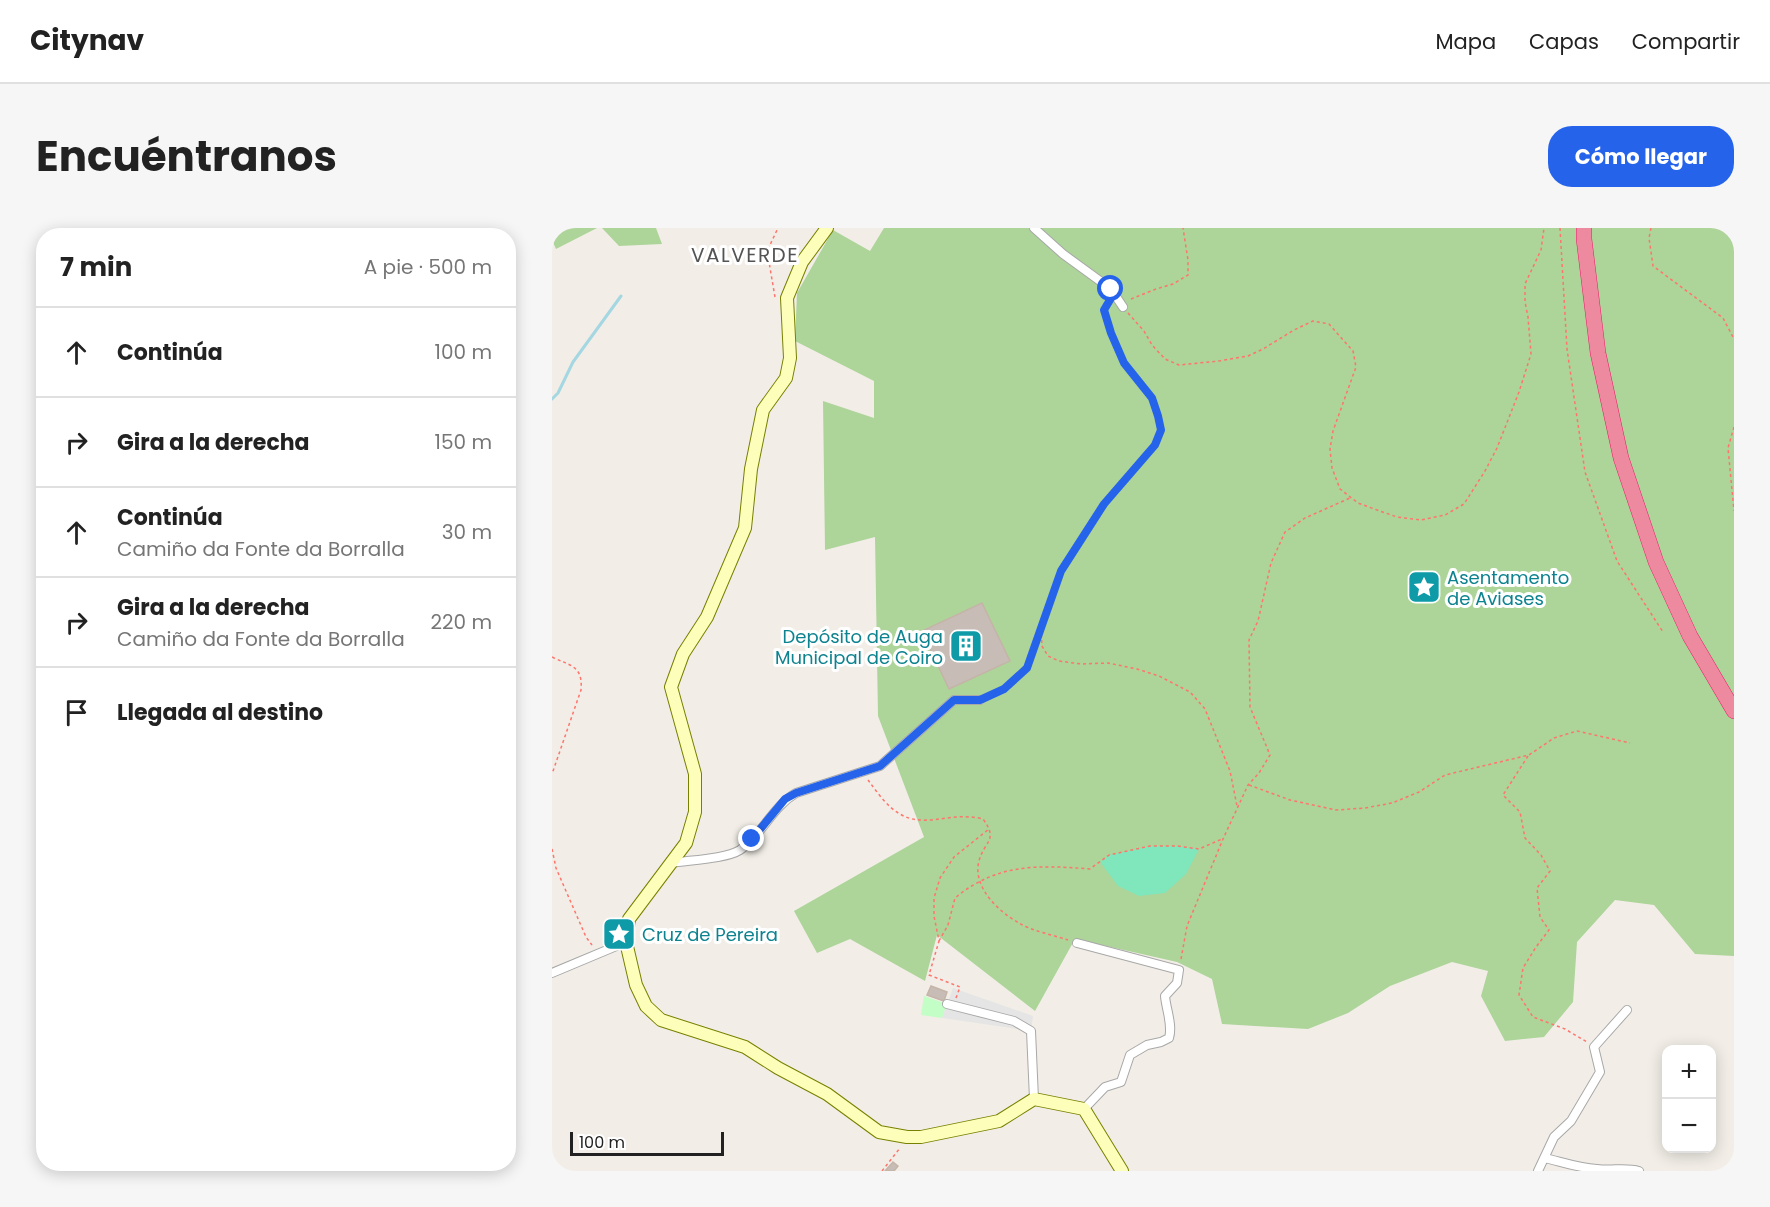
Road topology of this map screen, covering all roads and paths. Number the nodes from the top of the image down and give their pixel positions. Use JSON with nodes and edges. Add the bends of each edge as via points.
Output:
{"nodes":[{"id":1,"x":778,"y":228,"type":"edge"},
{"id":2,"x":827,"y":228,"type":"edge"},
{"id":3,"x":1034,"y":228,"type":"edge"},
{"id":4,"x":1183,"y":228,"type":"edge"},
{"id":5,"x":1544,"y":228,"type":"edge"},
{"id":6,"x":1560,"y":228,"type":"edge"},
{"id":7,"x":1584,"y":228,"type":"edge"},
{"id":8,"x":1651,"y":228,"type":"edge"},
{"id":9,"x":1114,"y":293,"type":"junction"},
{"id":10,"x":777,"y":306,"type":"dead end"},
{"id":11,"x":1123,"y":307,"type":"junction"},
{"id":12,"x":1734,"y":339,"type":"edge"},
{"id":13,"x":1734,"y":427,"type":"edge"},
{"id":14,"x":1351,"y":498,"type":"junction"},
{"id":15,"x":1734,"y":511,"type":"edge"},
{"id":16,"x":1041,"y":627,"type":"junction"},
{"id":17,"x":1663,"y":632,"type":"dead end"},
{"id":18,"x":552,"y":657,"type":"edge"},
{"id":19,"x":980,"y":700,"type":"joint"},
{"id":20,"x":1734,"y":711,"type":"edge"},
{"id":21,"x":1630,"y":743,"type":"dead end"},
{"id":22,"x":1529,"y":755,"type":"junction"},
{"id":23,"x":862,"y":772,"type":"junction"},
{"id":24,"x":552,"y":774,"type":"edge"},
{"id":25,"x":1248,"y":785,"type":"junction"},
{"id":26,"x":1238,"y":808,"type":"junction"},
{"id":27,"x":990,"y":828,"type":"junction"},
{"id":28,"x":1223,"y":839,"type":"junction"},
{"id":29,"x":552,"y":849,"type":"edge"},
{"id":30,"x":671,"y":863,"type":"junction"},
{"id":31,"x":979,"y":880,"type":"junction"},
{"id":32,"x":939,"y":941,"type":"junction"},
{"id":33,"x":626,"y":942,"type":"junction"},
{"id":34,"x":1077,"y":943,"type":"joint"},
{"id":35,"x":598,"y":953,"type":"junction"},
{"id":36,"x":1179,"y":970,"type":"junction"},
{"id":37,"x":552,"y":973,"type":"edge"},
{"id":38,"x":950,"y":1004,"type":"joint"},
{"id":39,"x":1627,"y":1010,"type":"dead end"},
{"id":40,"x":1594,"y":1047,"type":"junction"},
{"id":41,"x":1034,"y":1099,"type":"junction"},
{"id":42,"x":1084,"y":1109,"type":"junction"},
{"id":43,"x":908,"y":1137,"type":"junction"},
{"id":44,"x":1545,"y":1158,"type":"junction"},
{"id":45,"x":882,"y":1171,"type":"edge"},
{"id":46,"x":1122,"y":1171,"type":"edge"},
{"id":47,"x":1538,"y":1171,"type":"edge"},
{"id":48,"x":1639,"y":1171,"type":"edge"}],
"edges":[{"from":1,"to":10,"type":"path","via":[[769,247]]},
{"from":2,"to":30,"type":"street","via":[[802,262],[787,298],[790,358],[786,378],[763,410],[745,528],[707,617],[684,654],[671,687],[695,774],[693,820],[686,843]]},
{"from":3,"to":9,"type":"street"},
{"from":4,"to":11,"type":"path","via":[[1188,275],[1133,297]]},
{"from":5,"to":14,"type":"path","via":[[1541,250],[1525,284],[1531,354],[1526,372],[1497,448],[1464,504],[1445,515],[1421,520],[1397,518]]},
{"from":6,"to":17,"type":"path","via":[[1567,349],[1585,472],[1617,561]]},
{"from":7,"to":20,"type":"highway","via":[[1598,353],[1621,458],[1656,562],[1690,636]]},
{"from":8,"to":12,"type":"path","via":[[1653,266],[1723,318]]},
{"from":9,"to":11,"type":"street"},
{"from":9,"to":16,"type":"path","via":[[1104,310],[1111,333],[1124,363],[1152,398],[1161,430],[1155,445],[1104,504],[1061,571]]},
{"from":11,"to":14,"type":"path","via":[[1165,359],[1179,365],[1248,356],[1313,321],[1329,324],[1353,351],[1356,367],[1330,449],[1340,489]]},
{"from":13,"to":15,"type":"path","via":[[1728,448]]},
{"from":14,"to":25,"type":"path","via":[[1305,518],[1285,532],[1271,563],[1258,621],[1249,640],[1250,707],[1270,755]]},
{"from":16,"to":19,"type":"path","via":[[1027,668],[1004,689]]},
{"from":16,"to":26,"type":"path","via":[[1042,646],[1048,656],[1059,661],[1108,663],[1137,669],[1190,692],[1206,709],[1230,771]]},
{"from":18,"to":24,"type":"path","via":[[572,665],[582,681]]},
{"from":19,"to":23,"type":"street","via":[[954,700],[880,766]]},
{"from":21,"to":22,"type":"path","via":[[1577,731],[1554,738]]},
{"from":22,"to":25,"type":"path","via":[[1445,775],[1419,792],[1365,808],[1336,810]]},
{"from":22,"to":40,"type":"path","via":[[1503,795],[1520,812],[1525,838],[1550,871],[1537,888],[1540,917],[1549,930],[1524,968],[1519,995],[1533,1017]]},
{"from":23,"to":27,"type":"path","via":[[898,814],[930,820],[968,816],[983,819]]},
{"from":23,"to":30,"type":"street","via":[[785,799],[739,850]]},
{"from":25,"to":26,"type":"path"},
{"from":26,"to":28,"type":"path"},
{"from":27,"to":31,"type":"path","via":[[991,838],[979,861]]},
{"from":27,"to":32,"type":"path","via":[[954,857],[940,878],[934,898]]},
{"from":28,"to":31,"type":"path","via":[[1199,849],[1150,846],[1109,855],[1090,869],[1015,868]]},
{"from":28,"to":36,"type":"path","via":[[1187,926]]},
{"from":29,"to":35,"type":"path","via":[[564,888],[586,937]]},
{"from":30,"to":33,"type":"street","via":[[629,919]]},
{"from":31,"to":32,"type":"path","via":[[955,898]]},
{"from":31,"to":34,"type":"path","via":[[990,901],[1020,924]]},
{"from":32,"to":38,"type":"path","via":[[929,975],[960,987]]},
{"from":33,"to":35,"type":"street"},
{"from":33,"to":43,"type":"street","via":[[636,985],[646,1006],[661,1020],[745,1047],[827,1094],[879,1132]]},
{"from":34,"to":36,"type":"street"},
{"from":35,"to":37,"type":"street"},
{"from":36,"to":42,"type":"street","via":[[1177,982],[1165,996],[1169,1038],[1130,1055],[1121,1082],[1105,1087]]},
{"from":38,"to":41,"type":"street","via":[[1014,1021],[1031,1031]]},
{"from":39,"to":40,"type":"street"},
{"from":40,"to":44,"type":"street","via":[[1600,1072],[1571,1121],[1554,1137]]},
{"from":41,"to":42,"type":"street"},
{"from":41,"to":43,"type":"street","via":[[999,1121]]},
{"from":42,"to":46,"type":"street"},
{"from":43,"to":45,"type":"path"},
{"from":44,"to":47,"type":"street"},
{"from":44,"to":48,"type":"street","via":[[1597,1170]]}]}
